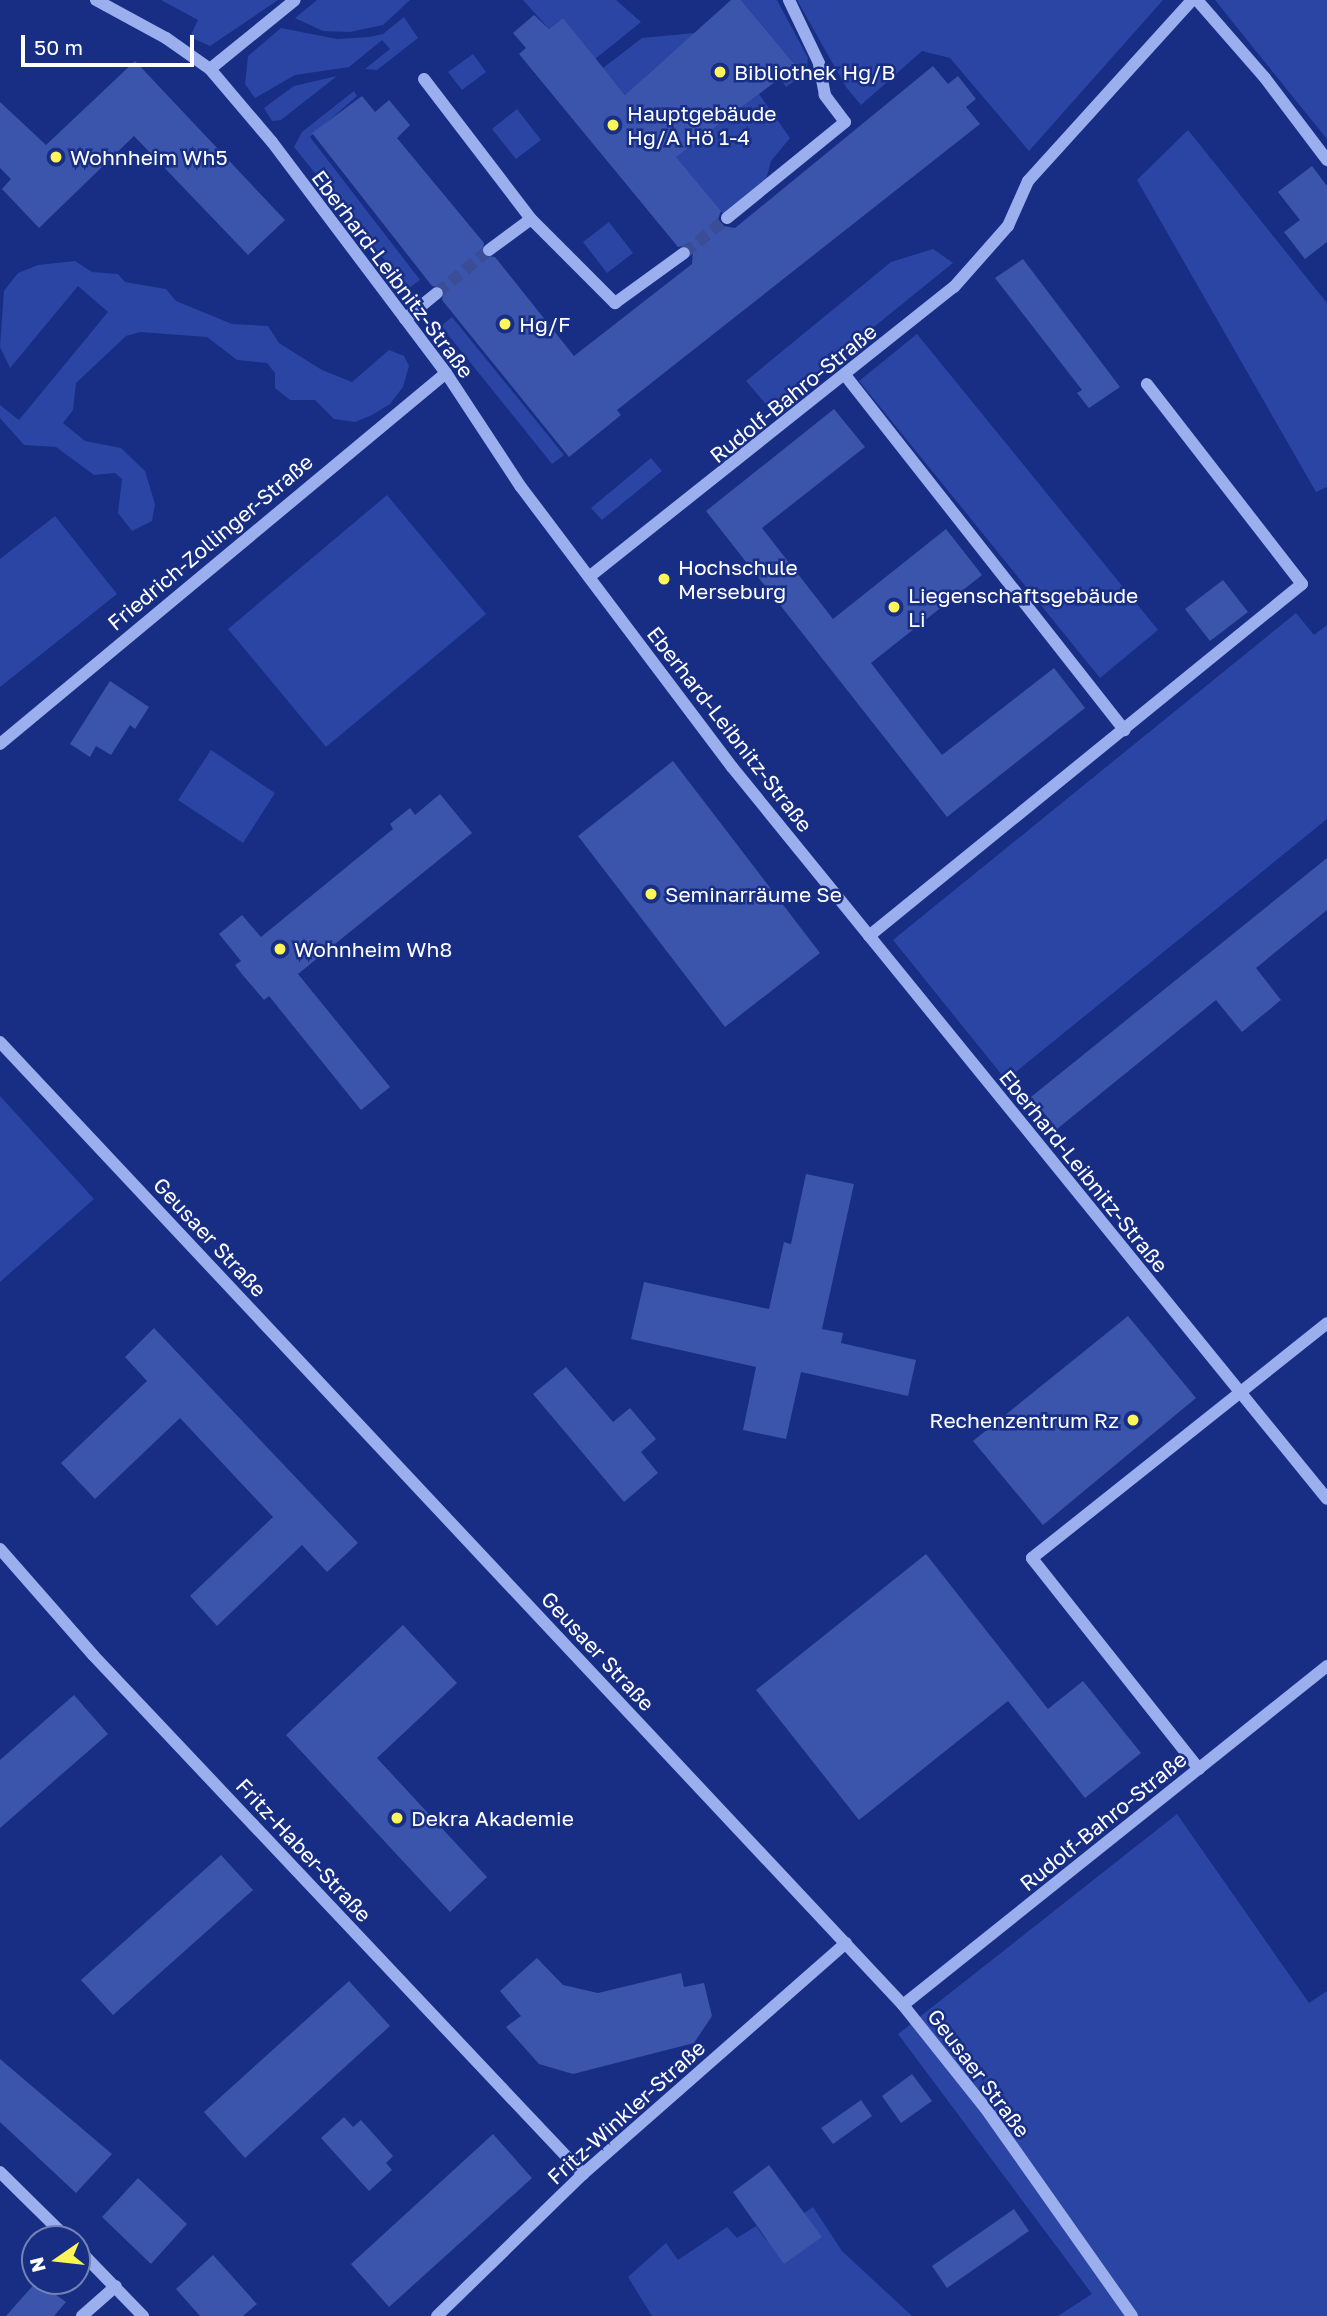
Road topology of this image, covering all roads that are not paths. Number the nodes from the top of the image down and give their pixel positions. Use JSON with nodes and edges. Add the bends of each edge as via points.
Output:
{"nodes":[{"id":1,"x":96,"y":0,"type":"edge"},
{"id":2,"x":295,"y":0,"type":"edge"},
{"id":3,"x":789,"y":0,"type":"edge"},
{"id":4,"x":1192,"y":0,"type":"edge"},
{"id":5,"x":1198,"y":0,"type":"edge"},
{"id":6,"x":210,"y":69,"type":"junction"},
{"id":7,"x":424,"y":79,"type":"dead end"},
{"id":8,"x":1327,"y":160,"type":"edge"},
{"id":9,"x":727,"y":218,"type":"tunnel mouth"},
{"id":10,"x":531,"y":219,"type":"junction"},
{"id":11,"x":489,"y":250,"type":"tunnel mouth"},
{"id":12,"x":684,"y":253,"type":"tunnel mouth"},
{"id":13,"x":437,"y":293,"type":"tunnel mouth"},
{"id":14,"x":405,"y":319,"type":"junction"},
{"id":15,"x":446,"y":373,"type":"junction"},
{"id":16,"x":845,"y":375,"type":"junction"},
{"id":17,"x":1147,"y":384,"type":"dead end"},
{"id":18,"x":589,"y":577,"type":"junction"},
{"id":19,"x":1124,"y":730,"type":"junction"},
{"id":20,"x":0,"y":744,"type":"edge"},
{"id":21,"x":869,"y":936,"type":"junction"},
{"id":22,"x":0,"y":1042,"type":"edge"},
{"id":23,"x":1327,"y":1323,"type":"edge"},
{"id":24,"x":1239,"y":1393,"type":"junction"},
{"id":25,"x":1327,"y":1499,"type":"edge"},
{"id":26,"x":0,"y":1549,"type":"edge"},
{"id":27,"x":1327,"y":1666,"type":"edge"},
{"id":28,"x":1199,"y":1769,"type":"junction"},
{"id":29,"x":846,"y":1943,"type":"junction"},
{"id":30,"x":903,"y":2005,"type":"junction"},
{"id":31,"x":0,"y":2172,"type":"edge"},
{"id":32,"x":583,"y":2174,"type":"junction"},
{"id":33,"x":54,"y":2225,"type":"edge"},
{"id":34,"x":91,"y":2262,"type":"edge"},
{"id":35,"x":116,"y":2286,"type":"junction"},
{"id":36,"x":82,"y":2316,"type":"edge"},
{"id":37,"x":143,"y":2316,"type":"edge"},
{"id":38,"x":437,"y":2316,"type":"edge"},
{"id":39,"x":1132,"y":2316,"type":"edge"}],
"edges":[{"from":1,"to":6,"type":"street","name":"Eberhard-Leibnitz-Straße","via":[[166,38]]},
{"from":2,"to":6,"type":"street"},
{"from":3,"to":9,"type":"street","via":[[819,63],[825,95],[845,122]]},
{"from":4,"to":16,"type":"street","name":"Rudolf-Bahro-Straße","via":[[1028,181],[1008,226],[954,287]]},
{"from":5,"to":8,"type":"street"},
{"from":6,"to":14,"type":"street","name":"Eberhard-Leibnitz-Straße","via":[[272,142]]},
{"from":7,"to":10,"type":"street"},
{"from":10,"to":11,"type":"street"},
{"from":10,"to":12,"type":"street","via":[[615,303]]},
{"from":13,"to":14,"type":"street"},
{"from":14,"to":15,"type":"street","name":"Eberhard-Leibnitz-Straße"},
{"from":15,"to":18,"type":"street","name":"Eberhard-Leibnitz-Straße","via":[[521,487]]},
{"from":15,"to":20,"type":"street","name":"Friedrich-Zollinger-Straße"},
{"from":16,"to":18,"type":"street","name":"Rudolf-Bahro-Straße"},
{"from":16,"to":19,"type":"street"},
{"from":17,"to":19,"type":"street","via":[[1303,584]]},
{"from":18,"to":21,"type":"street","name":"Eberhard-Leibnitz-Straße","via":[[732,767]]},
{"from":19,"to":21,"type":"street"},
{"from":21,"to":24,"type":"street","name":"Eberhard-Leibnitz-Straße"},
{"from":22,"to":29,"type":"street","name":"Geusaer Straße"},
{"from":23,"to":24,"type":"street"},
{"from":24,"to":25,"type":"street","name":"Eberhard-Leibnitz-Straße"},
{"from":24,"to":28,"type":"street","via":[[1032,1558]]},
{"from":26,"to":32,"type":"street","name":"Fritz-Haber-Straße","via":[[93,1655]]},
{"from":27,"to":28,"type":"street","name":"Rudolf-Bahro-Straße"},
{"from":28,"to":30,"type":"street","name":"Rudolf-Bahro-Straße"},
{"from":29,"to":30,"type":"street","name":"Geusaer Straße"},
{"from":29,"to":32,"type":"street","name":"Fritz-Winkler-Straße"},
{"from":30,"to":39,"type":"street","name":"Geusaer Straße","via":[[986,2109]]},
{"from":31,"to":33,"type":"street"},
{"from":32,"to":38,"type":"street","name":"Fritz-Winkler-Straße"},
{"from":34,"to":35,"type":"street"},
{"from":35,"to":36,"type":"street"},
{"from":35,"to":37,"type":"street"}]}
